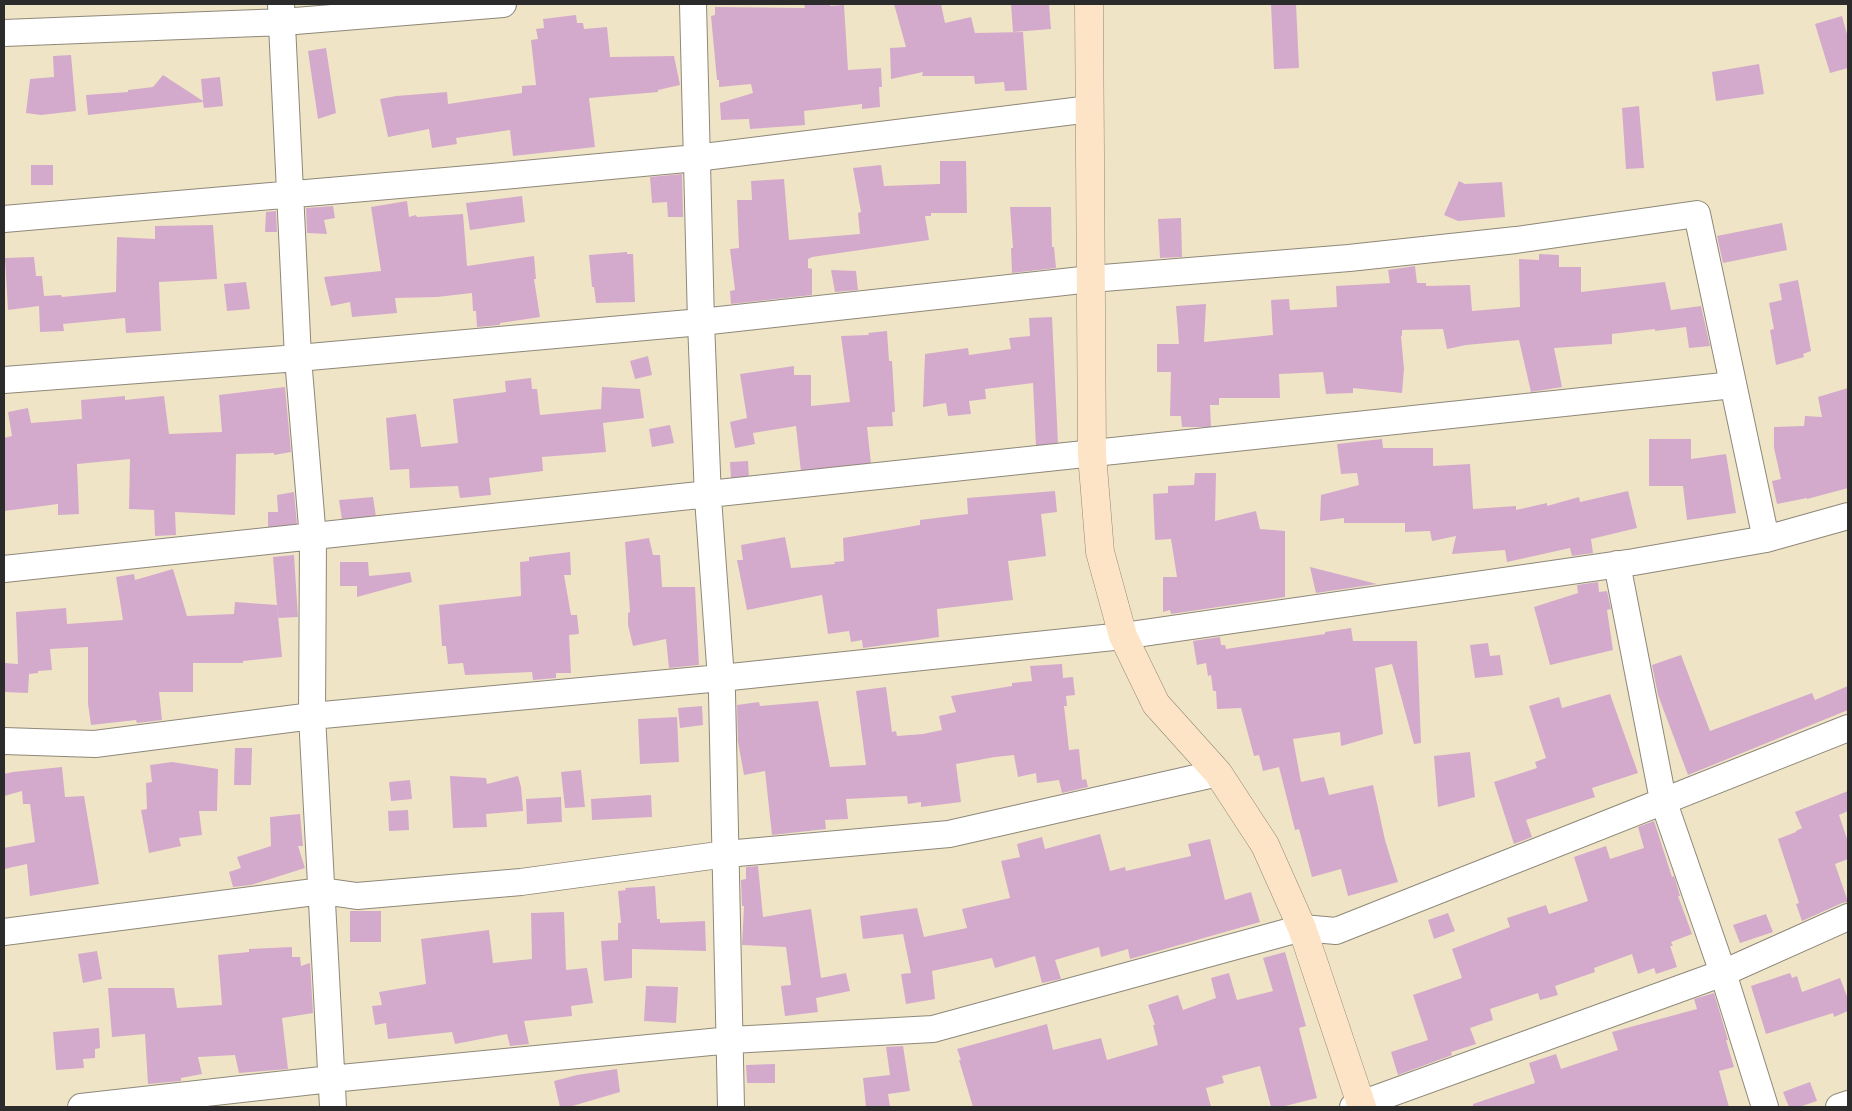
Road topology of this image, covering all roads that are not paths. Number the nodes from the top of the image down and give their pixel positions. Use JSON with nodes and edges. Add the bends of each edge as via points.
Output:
{"nodes":[{"id":1,"x":503,"y":4,"type":"edge"},
{"id":2,"x":693,"y":4,"type":"edge"},
{"id":3,"x":1089,"y":4,"type":"edge"},
{"id":4,"x":282,"y":13,"type":"edge"},
{"id":5,"x":4,"y":34,"type":"edge"},
{"id":6,"x":1090,"y":109,"type":"junction"},
{"id":7,"x":696,"y":158,"type":"junction"},
{"id":8,"x":291,"y":194,"type":"junction"},
{"id":9,"x":4,"y":219,"type":"edge"},
{"id":10,"x":1091,"y":279,"type":"junction"},
{"id":11,"x":701,"y":322,"type":"junction"},
{"id":12,"x":298,"y":358,"type":"junction"},
{"id":13,"x":4,"y":380,"type":"edge"},
{"id":14,"x":1733,"y":385,"type":"junction"},
{"id":15,"x":1092,"y":455,"type":"junction"},
{"id":16,"x":708,"y":498,"type":"junction"},
{"id":17,"x":1848,"y":516,"type":"edge"},
{"id":18,"x":313,"y":539,"type":"junction"},
{"id":19,"x":1766,"y":539,"type":"junction"},
{"id":20,"x":1617,"y":564,"type":"junction"},
{"id":21,"x":4,"y":569,"type":"edge"},
{"id":22,"x":1123,"y":636,"type":"junction"},
{"id":23,"x":721,"y":678,"type":"junction"},
{"id":24,"x":312,"y":716,"type":"junction"},
{"id":25,"x":1848,"y":728,"type":"edge"},
{"id":26,"x":4,"y":741,"type":"edge"},
{"id":27,"x":1218,"y":773,"type":"junction"},
{"id":28,"x":1663,"y":800,"type":"junction"},
{"id":29,"x":726,"y":854,"type":"junction"},
{"id":30,"x":322,"y":891,"type":"junction"},
{"id":31,"x":1848,"y":917,"type":"edge"},
{"id":32,"x":1302,"y":928,"type":"junction"},
{"id":33,"x":4,"y":932,"type":"edge"},
{"id":34,"x":1723,"y":973,"type":"junction"},
{"id":35,"x":731,"y":1040,"type":"junction"},
{"id":36,"x":331,"y":1079,"type":"junction"},
{"id":37,"x":1848,"y":1104,"type":"edge"},
{"id":38,"x":1358,"y":1106,"type":"edge"},
{"id":39,"x":81,"y":1107,"type":"edge"},
{"id":40,"x":333,"y":1107,"type":"edge"},
{"id":41,"x":732,"y":1107,"type":"edge"},
{"id":42,"x":1765,"y":1107,"type":"edge"},
{"id":43,"x":1839,"y":1107,"type":"edge"}],
"edges":[{"from":1,"to":4,"type":"street"},
{"from":2,"to":7,"type":"street"},
{"from":3,"to":6,"type":"main road"},
{"from":4,"to":5,"type":"street"},
{"from":4,"to":8,"type":"street"},
{"from":6,"to":7,"type":"street"},
{"from":6,"to":10,"type":"main road"},
{"from":7,"to":8,"type":"street"},
{"from":7,"to":11,"type":"street"},
{"from":8,"to":9,"type":"street"},
{"from":8,"to":12,"type":"street"},
{"from":10,"to":11,"type":"street"},
{"from":10,"to":14,"type":"street","via":[[1349,258],[1516,240],[1697,214]]},
{"from":10,"to":15,"type":"main road"},
{"from":11,"to":12,"type":"street"},
{"from":11,"to":16,"type":"street"},
{"from":12,"to":13,"type":"street"},
{"from":12,"to":18,"type":"street"},
{"from":14,"to":15,"type":"street"},
{"from":14,"to":19,"type":"street"},
{"from":15,"to":16,"type":"street"},
{"from":15,"to":22,"type":"main road","via":[[1100,552]]},
{"from":16,"to":18,"type":"street"},
{"from":16,"to":23,"type":"street"},
{"from":17,"to":19,"type":"street"},
{"from":18,"to":21,"type":"street"},
{"from":18,"to":24,"type":"street"},
{"from":19,"to":20,"type":"street"},
{"from":20,"to":22,"type":"street"},
{"from":20,"to":28,"type":"street"},
{"from":22,"to":23,"type":"street"},
{"from":22,"to":27,"type":"main road","via":[[1156,704]]},
{"from":23,"to":24,"type":"street"},
{"from":23,"to":29,"type":"street"},
{"from":24,"to":26,"type":"street","via":[[95,744]]},
{"from":24,"to":30,"type":"street"},
{"from":25,"to":28,"type":"street"},
{"from":27,"to":29,"type":"street","via":[[949,834]]},
{"from":27,"to":32,"type":"main road","via":[[1265,845]]},
{"from":28,"to":32,"type":"street","via":[[1336,931]]},
{"from":28,"to":34,"type":"street"},
{"from":29,"to":30,"type":"street","via":[[492,885],[357,896]]},
{"from":29,"to":35,"type":"street"},
{"from":30,"to":33,"type":"street"},
{"from":30,"to":36,"type":"street"},
{"from":31,"to":34,"type":"street"},
{"from":32,"to":35,"type":"street","via":[[933,1029]]},
{"from":32,"to":38,"type":"main road"},
{"from":34,"to":38,"type":"street"},
{"from":34,"to":42,"type":"street"},
{"from":35,"to":36,"type":"street"},
{"from":35,"to":41,"type":"street"},
{"from":36,"to":39,"type":"street"},
{"from":36,"to":40,"type":"street"},
{"from":37,"to":43,"type":"street"}]}
